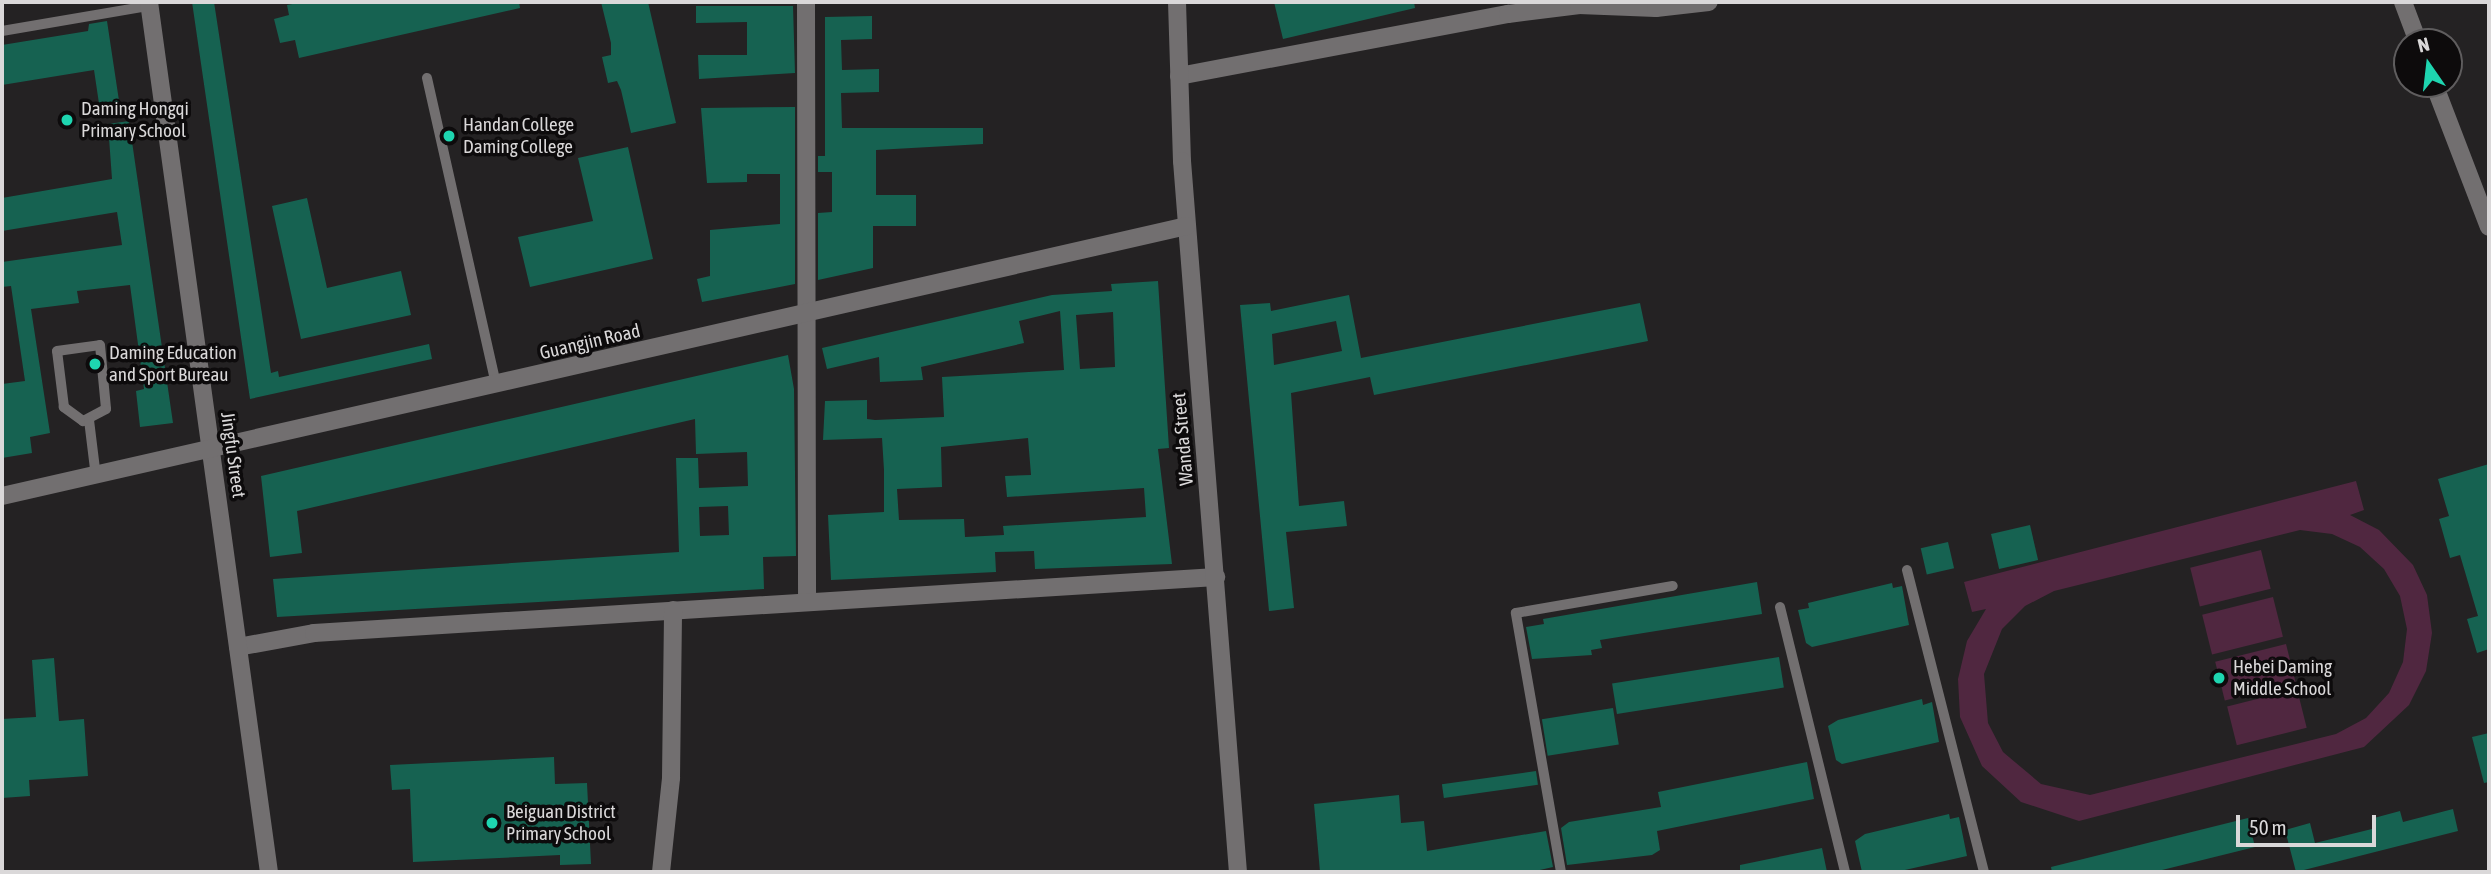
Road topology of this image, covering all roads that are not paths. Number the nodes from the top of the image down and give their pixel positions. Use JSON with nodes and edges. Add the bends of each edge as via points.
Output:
{"nodes":[{"id":1,"x":806,"y":2,"type":"edge"},
{"id":2,"x":1177,"y":2,"type":"edge"},
{"id":3,"x":1709,"y":2,"type":"edge"},
{"id":4,"x":2403,"y":2,"type":"edge"},
{"id":5,"x":149,"y":4,"type":"edge"},
{"id":6,"x":1622,"y":4,"type":"edge"},
{"id":7,"x":1515,"y":7,"type":"edge"},
{"id":8,"x":2413,"y":28,"type":"edge"},
{"id":9,"x":2,"y":31,"type":"edge"},
{"id":10,"x":1179,"y":76,"type":"junction"},
{"id":11,"x":427,"y":78,"type":"dead end"},
{"id":12,"x":2439,"y":98,"type":"edge"},
{"id":13,"x":1187,"y":226,"type":"junction"},
{"id":14,"x":2489,"y":227,"type":"edge"},
{"id":15,"x":806,"y":314,"type":"junction"},
{"id":16,"x":496,"y":386,"type":"junction"},
{"id":17,"x":89,"y":420,"type":"junction"},
{"id":18,"x":211,"y":452,"type":"junction"},
{"id":19,"x":96,"y":477,"type":"junction"},
{"id":20,"x":2,"y":496,"type":"edge"},
{"id":21,"x":1907,"y":570,"type":"dead end"},
{"id":22,"x":1216,"y":577,"type":"junction"},
{"id":23,"x":1674,"y":586,"type":"dead end"},
{"id":24,"x":807,"y":601,"type":"junction"},
{"id":25,"x":1780,"y":607,"type":"dead end"},
{"id":26,"x":673,"y":610,"type":"junction"},
{"id":27,"x":238,"y":647,"type":"junction"},
{"id":28,"x":269,"y":872,"type":"edge"},
{"id":29,"x":661,"y":872,"type":"edge"},
{"id":30,"x":1238,"y":872,"type":"edge"},
{"id":31,"x":1561,"y":872,"type":"edge"},
{"id":32,"x":1844,"y":872,"type":"edge"},
{"id":33,"x":1984,"y":872,"type":"edge"}],
"edges":[{"from":1,"to":15,"type":"street"},
{"from":2,"to":10,"type":"street","name":"Wanda Street"},
{"from":3,"to":6,"type":"street"},
{"from":4,"to":8,"type":"street"},
{"from":5,"to":9,"type":"lane"},
{"from":5,"to":18,"type":"street","name":"Jingfu Street"},
{"from":6,"to":7,"type":"street"},
{"from":7,"to":10,"type":"street"},
{"from":10,"to":13,"type":"street","name":"Wanda Street"},
{"from":11,"to":16,"type":"lane"},
{"from":12,"to":14,"type":"street"},
{"from":13,"to":15,"type":"street","name":"Guangjin Road"},
{"from":13,"to":22,"type":"street","name":"Wanda Street"},
{"from":15,"to":16,"type":"street","name":"Guangjin Road"},
{"from":15,"to":24,"type":"street"},
{"from":16,"to":18,"type":"street","name":"Guangjin Road"},
{"from":17,"to":17,"type":"lane","via":[[73,417],[64,407],[57,351],[100,345],[107,401],[101,413]]},
{"from":17,"to":19,"type":"lane"},
{"from":18,"to":19,"type":"street","name":"Guangjin Road"},
{"from":18,"to":27,"type":"street","name":"Jingfu Street"},
{"from":19,"to":20,"type":"street","name":"Guangjin Road"},
{"from":21,"to":33,"type":"lane"},
{"from":22,"to":24,"type":"street"},
{"from":22,"to":30,"type":"street","name":"Wanda Street"},
{"from":23,"to":31,"type":"lane","via":[[1517,613]]},
{"from":24,"to":26,"type":"street"},
{"from":25,"to":32,"type":"lane"},
{"from":26,"to":27,"type":"street","via":[[314,633]]},
{"from":26,"to":29,"type":"street","via":[[671,778]]},
{"from":27,"to":28,"type":"street","name":"Jingfu Street"}]}
